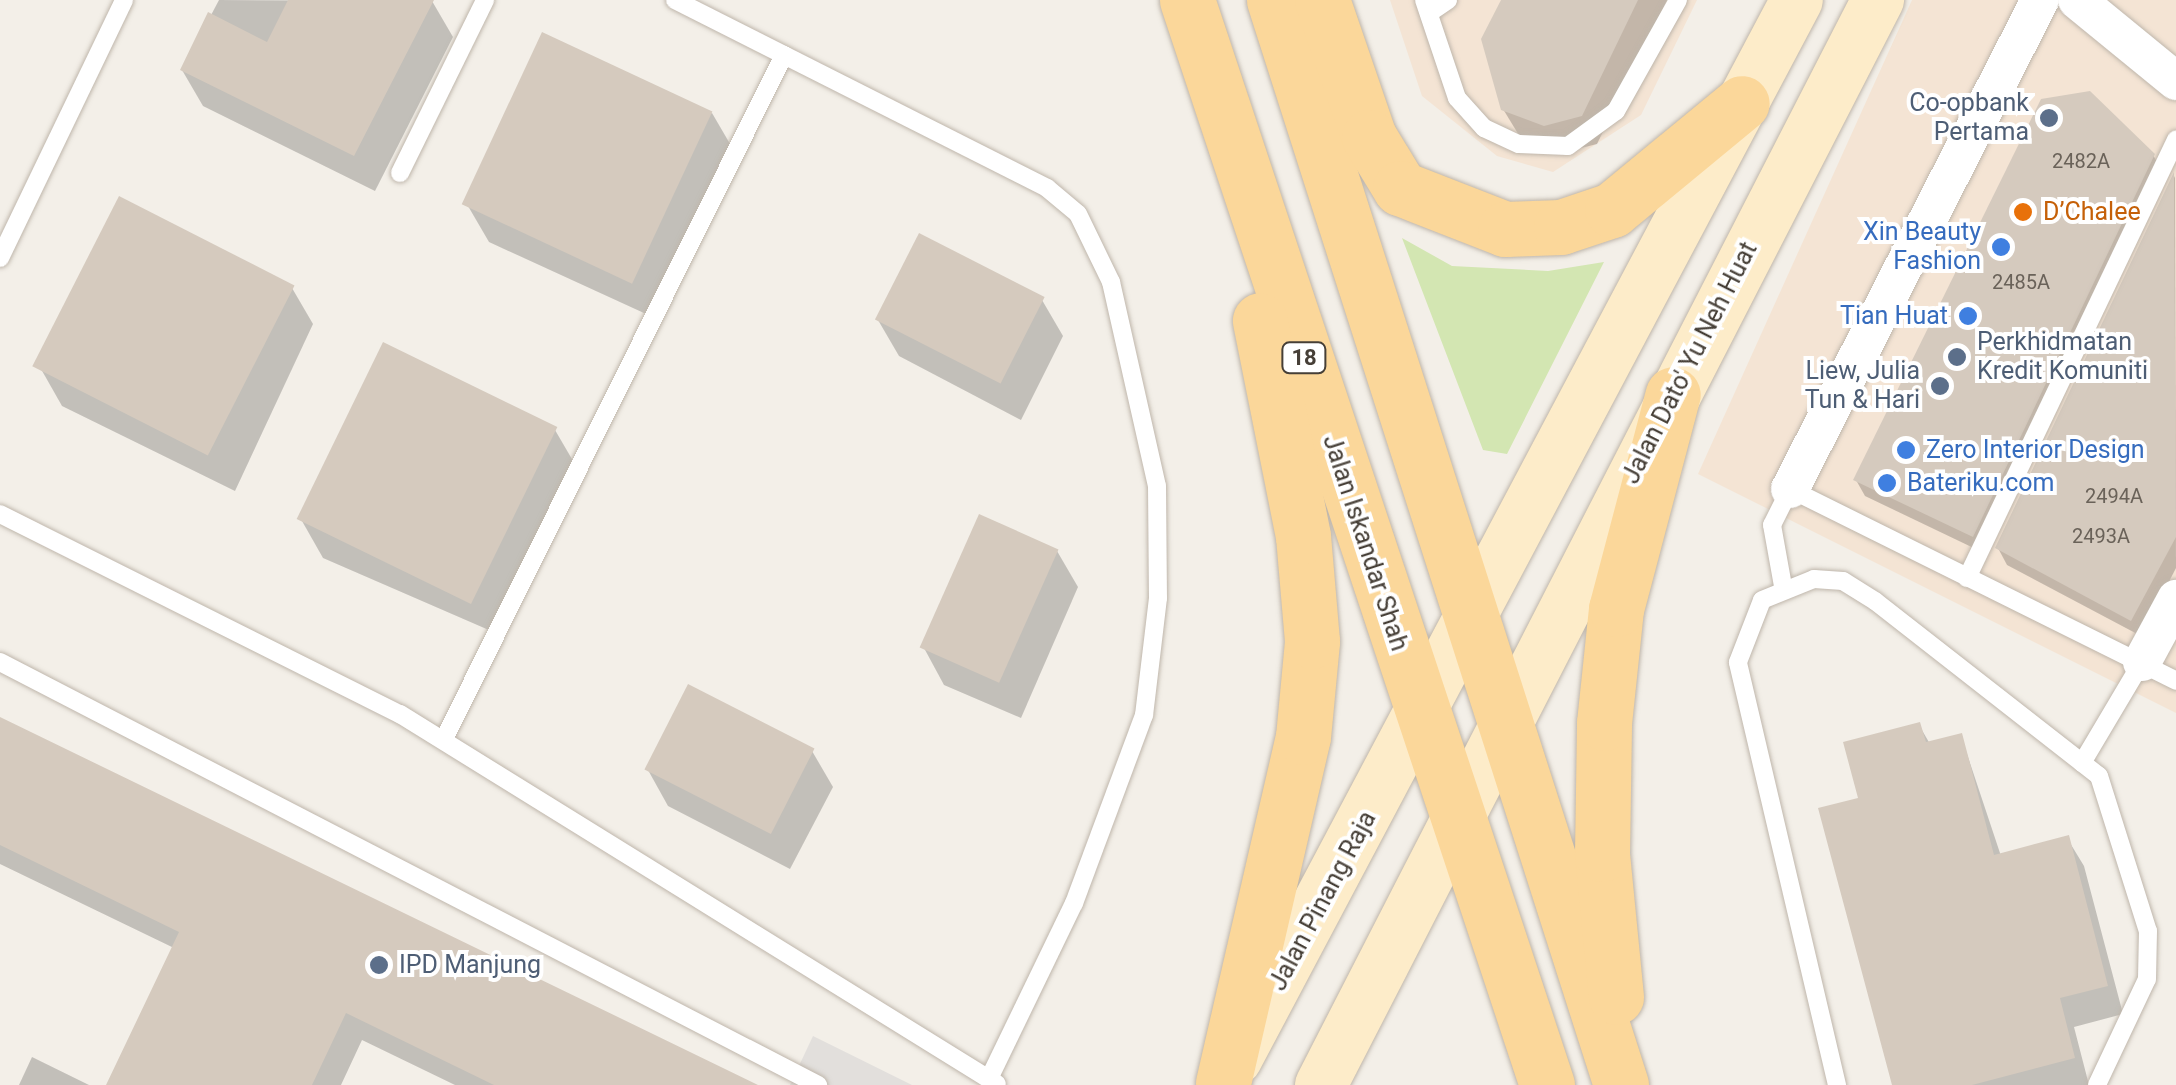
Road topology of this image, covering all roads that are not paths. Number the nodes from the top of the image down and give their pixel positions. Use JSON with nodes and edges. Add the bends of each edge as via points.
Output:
{"nodes":[{"id":1,"x":124,"y":0,"type":"edge"},
{"id":2,"x":485,"y":0,"type":"edge"},
{"id":3,"x":676,"y":0,"type":"edge"},
{"id":4,"x":1188,"y":0,"type":"edge"},
{"id":5,"x":1274,"y":0,"type":"edge"},
{"id":6,"x":1322,"y":0,"type":"edge"},
{"id":7,"x":1448,"y":0,"type":"edge"},
{"id":8,"x":1678,"y":0,"type":"edge"},
{"id":9,"x":1797,"y":0,"type":"edge"},
{"id":10,"x":1878,"y":0,"type":"edge"},
{"id":11,"x":2040,"y":0,"type":"edge"},
{"id":12,"x":2077,"y":0,"type":"edge"},
{"id":13,"x":1426,"y":6,"type":"edge"},
{"id":14,"x":784,"y":56,"type":"junction"},
{"id":15,"x":2176,"y":80,"type":"edge"},
{"id":16,"x":1213,"y":84,"type":"junction"},
{"id":17,"x":1742,"y":103,"type":"junction"},
{"id":18,"x":2176,"y":139,"type":"edge"},
{"id":19,"x":400,"y":173,"type":"dead end"},
{"id":20,"x":0,"y":258,"type":"edge"},
{"id":21,"x":1674,"y":394,"type":"junction"},
{"id":22,"x":1790,"y":489,"type":"junction"},
{"id":23,"x":0,"y":514,"type":"edge"},
{"id":24,"x":1967,"y":578,"type":"junction"},
{"id":25,"x":1783,"y":586,"type":"junction"},
{"id":26,"x":2176,"y":599,"type":"edge"},
{"id":27,"x":1470,"y":621,"type":"junction"},
{"id":28,"x":0,"y":662,"type":"edge"},
{"id":29,"x":2142,"y":662,"type":"junction"},
{"id":30,"x":2176,"y":680,"type":"edge"},
{"id":31,"x":1422,"y":716,"type":"junction"},
{"id":32,"x":1505,"y":727,"type":"junction"},
{"id":33,"x":444,"y":739,"type":"junction"},
{"id":34,"x":2082,"y":763,"type":"junction"},
{"id":35,"x":1457,"y":816,"type":"junction"},
{"id":36,"x":994,"y":1082,"type":"edge"},
{"id":37,"x":1222,"y":1084,"type":"edge"},
{"id":38,"x":818,"y":1085,"type":"edge"},
{"id":39,"x":1320,"y":1085,"type":"edge"},
{"id":40,"x":1546,"y":1085,"type":"edge"},
{"id":41,"x":1625,"y":1085,"type":"edge"},
{"id":42,"x":1838,"y":1085,"type":"edge"},
{"id":43,"x":2097,"y":1085,"type":"edge"}],
"edges":[{"from":1,"to":20,"type":"lane"},
{"from":2,"to":19,"type":"lane"},
{"from":3,"to":14,"type":"lane"},
{"from":4,"to":16,"type":"main road","name":"Jalan Iskandar Shah","number":"18"},
{"from":5,"to":27,"type":"main road"},
{"from":6,"to":17,"type":"main road","via":[[1370,137],[1400,188],[1506,229],[1561,227],[1612,210]]},
{"from":7,"to":13,"type":"lane"},
{"from":8,"to":13,"type":"lane","via":[[1616,111],[1568,146],[1519,144],[1484,128],[1457,98]]},
{"from":9,"to":17,"type":"main road"},
{"from":10,"to":21,"type":"main road","name":"Jalan Dato' Yu Neh Huat"},
{"from":11,"to":22,"type":"street"},
{"from":12,"to":15,"type":"street"},
{"from":14,"to":33,"type":"lane"},
{"from":14,"to":36,"type":"lane","via":[[1047,188],[1078,214],[1112,282],[1141,384],[1157,486],[1158,598],[1144,715],[1074,904]]},
{"from":16,"to":31,"type":"main road","name":"Jalan Iskandar Shah","number":"18"},
{"from":16,"to":37,"type":"main road","via":[[1303,536],[1312,641],[1303,737]]},
{"from":17,"to":27,"type":"main road"},
{"from":18,"to":24,"type":"lane"},
{"from":21,"to":32,"type":"main road","name":"Jalan Dato' Yu Neh Huat"},
{"from":21,"to":41,"type":"main road","via":[[1616,609],[1604,723],[1602,854]]},
{"from":22,"to":24,"type":"lane"},
{"from":22,"to":25,"type":"lane","via":[[1772,524]]},
{"from":23,"to":33,"type":"lane"},
{"from":24,"to":29,"type":"lane"},
{"from":25,"to":34,"type":"lane","via":[[1843,580]]},
{"from":25,"to":42,"type":"lane","via":[[1762,600],[1738,662]]},
{"from":26,"to":29,"type":"street"},
{"from":27,"to":31,"type":"main road","name":"Jalan Pinang Raja"},
{"from":27,"to":32,"type":"main road"},
{"from":28,"to":38,"type":"lane"},
{"from":29,"to":30,"type":"lane"},
{"from":29,"to":34,"type":"lane"},
{"from":31,"to":35,"type":"main road","name":"Jalan Iskandar Shah","number":"18"},
{"from":31,"to":37,"type":"main road","name":"Jalan Pinang Raja"},
{"from":32,"to":35,"type":"main road","name":"Jalan Dato' Yu Neh Huat"},
{"from":32,"to":41,"type":"main road"},
{"from":33,"to":36,"type":"lane"},
{"from":34,"to":43,"type":"lane","via":[[2118,816],[2148,931],[2147,979]]},
{"from":35,"to":39,"type":"main road"},
{"from":35,"to":40,"type":"main road","name":"Jalan Iskandar Shah","number":"18"}]}
